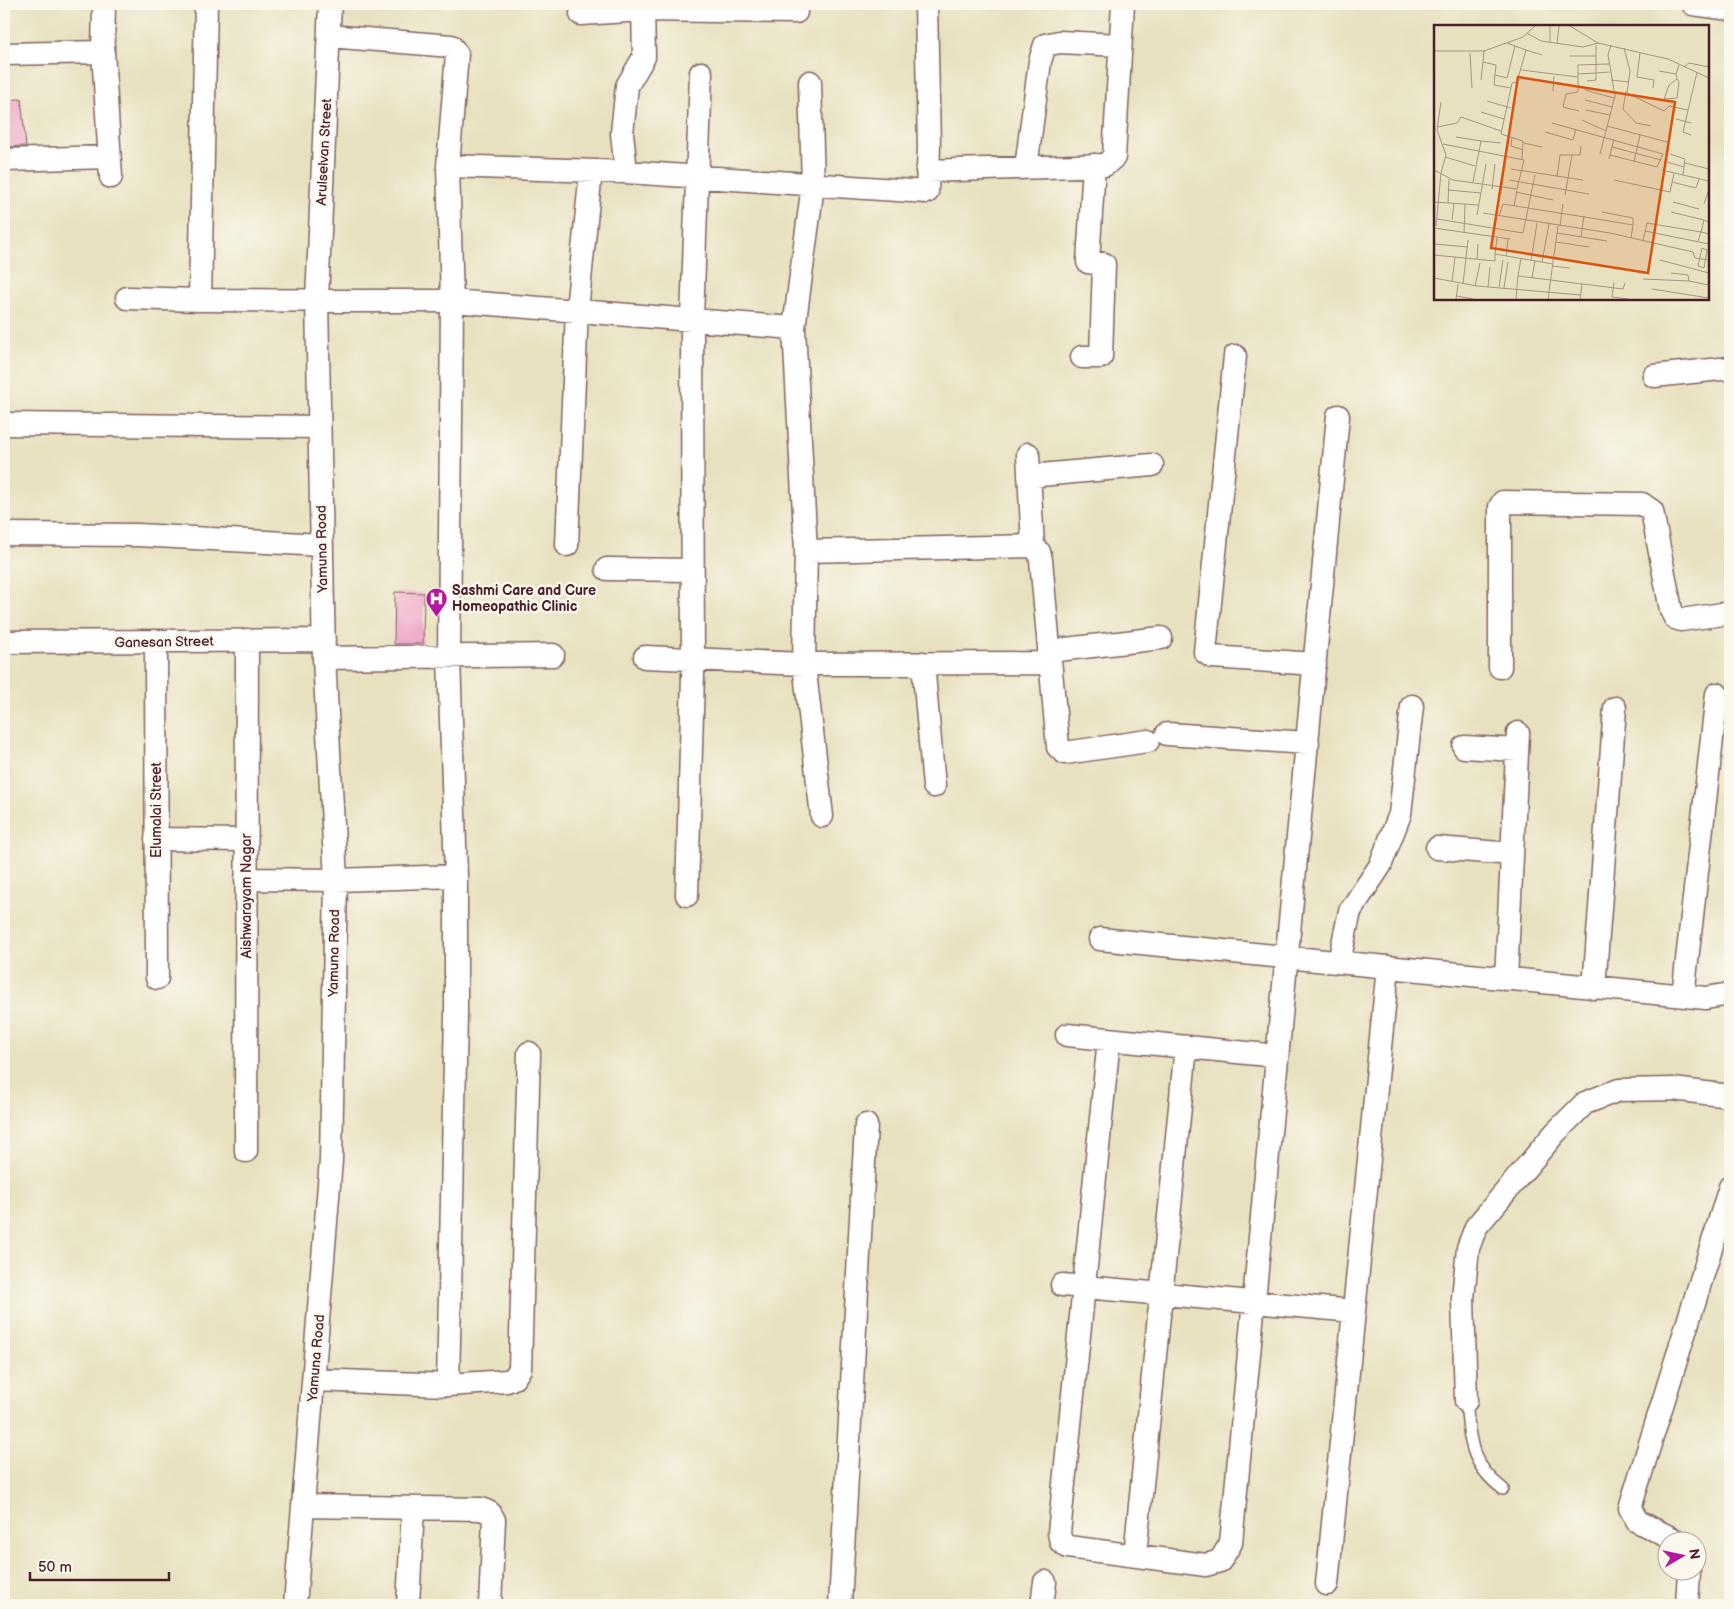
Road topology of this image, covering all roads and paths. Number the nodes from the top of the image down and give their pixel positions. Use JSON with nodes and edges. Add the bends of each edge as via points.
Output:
{"nodes":[{"id":1,"x":104,"y":4,"type":"edge"},
{"id":2,"x":206,"y":4,"type":"edge"},
{"id":3,"x":330,"y":4,"type":"edge"},
{"id":4,"x":926,"y":4,"type":"edge"},
{"id":5,"x":1123,"y":4,"type":"edge"},
{"id":6,"x":1693,"y":4,"type":"edge"},
{"id":7,"x":643,"y":7,"type":"edge"},
{"id":8,"x":1730,"y":9,"type":"edge"},
{"id":9,"x":796,"y":12,"type":"dead end"},
{"id":10,"x":581,"y":14,"type":"dead end"},
{"id":11,"x":329,"y":36,"type":"junction"},
{"id":12,"x":1120,"y":45,"type":"junction"},
{"id":13,"x":103,"y":52,"type":"junction"},
{"id":14,"x":4,"y":54,"type":"edge"},
{"id":15,"x":701,"y":73,"type":"dead end"},
{"id":16,"x":810,"y":82,"type":"dead end"},
{"id":17,"x":4,"y":160,"type":"edge"},
{"id":18,"x":1094,"y":165,"type":"junction"},
{"id":19,"x":448,"y":166,"type":"junction"},
{"id":20,"x":1026,"y":168,"type":"junction"},
{"id":21,"x":591,"y":171,"type":"junction"},
{"id":22,"x":927,"y":171,"type":"junction"},
{"id":23,"x":626,"y":172,"type":"junction"},
{"id":24,"x":697,"y":177,"type":"junction"},
{"id":25,"x":813,"y":185,"type":"junction"},
{"id":26,"x":127,"y":298,"type":"dead end"},
{"id":27,"x":200,"y":300,"type":"junction"},
{"id":28,"x":317,"y":300,"type":"junction"},
{"id":29,"x":452,"y":301,"type":"junction"},
{"id":30,"x":576,"y":310,"type":"junction"},
{"id":31,"x":692,"y":319,"type":"junction"},
{"id":32,"x":794,"y":328,"type":"junction"},
{"id":33,"x":1235,"y":356,"type":"dead end"},
{"id":34,"x":1082,"y":357,"type":"dead end"},
{"id":35,"x":1730,"y":368,"type":"edge"},
{"id":36,"x":1654,"y":376,"type":"dead end"},
{"id":37,"x":1338,"y":416,"type":"dead end"},
{"id":38,"x":4,"y":424,"type":"edge"},
{"id":39,"x":319,"y":427,"type":"junction"},
{"id":40,"x":1028,"y":454,"type":"dead end"},
{"id":41,"x":1152,"y":465,"type":"dead end"},
{"id":42,"x":1029,"y":476,"type":"junction"},
{"id":43,"x":4,"y":534,"type":"edge"},
{"id":44,"x":322,"y":545,"type":"junction"},
{"id":45,"x":568,"y":545,"type":"dead end"},
{"id":46,"x":1033,"y":546,"type":"junction"},
{"id":47,"x":806,"y":551,"type":"junction"},
{"id":48,"x":607,"y":569,"type":"dead end"},
{"id":49,"x":692,"y":570,"type":"junction"},
{"id":50,"x":1730,"y":613,"type":"edge"},
{"id":51,"x":1161,"y":638,"type":"dead end"},
{"id":52,"x":247,"y":640,"type":"junction"},
{"id":53,"x":4,"y":642,"type":"edge"},
{"id":54,"x":156,"y":642,"type":"junction"},
{"id":55,"x":324,"y":649,"type":"junction"},
{"id":56,"x":553,"y":655,"type":"dead end"},
{"id":57,"x":645,"y":656,"type":"dead end"},
{"id":58,"x":449,"y":657,"type":"junction"},
{"id":59,"x":1049,"y":657,"type":"junction"},
{"id":60,"x":693,"y":658,"type":"junction"},
{"id":61,"x":923,"y":663,"type":"junction"},
{"id":62,"x":804,"y":664,"type":"junction"},
{"id":63,"x":1315,"y":664,"type":"junction"},
{"id":64,"x":1500,"y":667,"type":"dead end"},
{"id":65,"x":1717,"y":694,"type":"dead end"},
{"id":66,"x":1412,"y":706,"type":"dead end"},
{"id":67,"x":1615,"y":708,"type":"dead end"},
{"id":68,"x":1308,"y":743,"type":"junction"},
{"id":69,"x":1464,"y":747,"type":"dead end"},
{"id":70,"x":934,"y":786,"type":"dead end"},
{"id":71,"x":822,"y":816,"type":"dead end"},
{"id":72,"x":156,"y":840,"type":"junction"},
{"id":73,"x":245,"y":840,"type":"junction"},
{"id":74,"x":1437,"y":848,"type":"dead end"},
{"id":75,"x":1512,"y":854,"type":"junction"},
{"id":76,"x":456,"y":876,"type":"junction"},
{"id":77,"x":246,"y":879,"type":"junction"},
{"id":78,"x":336,"y":880,"type":"junction"},
{"id":79,"x":687,"y":895,"type":"dead end"},
{"id":80,"x":1100,"y":939,"type":"dead end"},
{"id":81,"x":1288,"y":957,"type":"junction"},
{"id":82,"x":1340,"y":962,"type":"junction"},
{"id":83,"x":1388,"y":967,"type":"junction"},
{"id":84,"x":157,"y":978,"type":"dead end"},
{"id":85,"x":1506,"y":979,"type":"junction"},
{"id":86,"x":1594,"y":988,"type":"junction"},
{"id":87,"x":1730,"y":994,"type":"edge"},
{"id":88,"x":1683,"y":996,"type":"junction"},
{"id":89,"x":1067,"y":1035,"type":"dead end"},
{"id":90,"x":1109,"y":1039,"type":"junction"},
{"id":91,"x":1186,"y":1047,"type":"junction"},
{"id":92,"x":529,"y":1053,"type":"dead end"},
{"id":93,"x":1277,"y":1056,"type":"junction"},
{"id":94,"x":1730,"y":1096,"type":"edge"},
{"id":95,"x":866,"y":1125,"type":"dead end"},
{"id":96,"x":246,"y":1151,"type":"dead end"},
{"id":97,"x":1730,"y":1187,"type":"edge"},
{"id":98,"x":1072,"y":1286,"type":"junction"},
{"id":99,"x":1161,"y":1294,"type":"junction"},
{"id":100,"x":1252,"y":1302,"type":"junction"},
{"id":101,"x":1354,"y":1311,"type":"junction"},
{"id":102,"x":314,"y":1380,"type":"junction"},
{"id":103,"x":448,"y":1384,"type":"junction"},
{"id":104,"x":1466,"y":1401,"type":"joint"},
{"id":105,"x":1503,"y":1489,"type":"dead end"},
{"id":106,"x":304,"y":1506,"type":"junction"},
{"id":107,"x":413,"y":1508,"type":"junction"},
{"id":108,"x":1660,"y":1532,"type":"edge"},
{"id":109,"x":1135,"y":1555,"type":"junction"},
{"id":110,"x":1045,"y":1582,"type":"dead end"},
{"id":111,"x":1688,"y":1582,"type":"edge"},
{"id":112,"x":1327,"y":1584,"type":"dead end"},
{"id":113,"x":295,"y":1605,"type":"edge"},
{"id":114,"x":408,"y":1605,"type":"edge"},
{"id":115,"x":490,"y":1605,"type":"edge"},
{"id":116,"x":840,"y":1605,"type":"edge"},
{"id":117,"x":1042,"y":1605,"type":"edge"},
{"id":118,"x":1687,"y":1605,"type":"edge"}],
"edges":[{"from":1,"to":13,"type":"street"},
{"from":2,"to":27,"type":"street"},
{"from":3,"to":11,"type":"street","name":"Arulselvan Street"},
{"from":4,"to":22,"type":"street"},
{"from":5,"to":12,"type":"street"},
{"from":6,"to":8,"type":"street"},
{"from":7,"to":9,"type":"street"},
{"from":7,"to":10,"type":"street"},
{"from":7,"to":23,"type":"street","via":[[644,58],[627,86],[622,133]]},
{"from":11,"to":19,"type":"street","via":[[431,43],[451,46],[456,50]]},
{"from":11,"to":28,"type":"street","name":"Arulselvan Street"},
{"from":12,"to":18,"type":"street","via":[[1114,157],[1105,165]]},
{"from":12,"to":20,"type":"street","via":[[1059,42],[1045,45]]},
{"from":13,"to":14,"type":"street"},
{"from":13,"to":17,"type":"street","via":[[110,167]]},
{"from":15,"to":24,"type":"street"},
{"from":16,"to":25,"type":"street"},
{"from":18,"to":20,"type":"street"},
{"from":18,"to":34,"type":"street","via":[[1088,262],[1104,264],[1101,358]]},
{"from":19,"to":21,"type":"street"},
{"from":19,"to":29,"type":"street"},
{"from":20,"to":22,"type":"street"},
{"from":21,"to":23,"type":"street"},
{"from":21,"to":30,"type":"street"},
{"from":22,"to":25,"type":"street","via":[[927,192]]},
{"from":23,"to":24,"type":"street"},
{"from":24,"to":25,"type":"street"},
{"from":24,"to":31,"type":"street"},
{"from":25,"to":32,"type":"street"},
{"from":26,"to":27,"type":"street"},
{"from":27,"to":28,"type":"street"},
{"from":28,"to":29,"type":"street"},
{"from":28,"to":39,"type":"street","name":"Yamuna Road"},
{"from":29,"to":30,"type":"street"},
{"from":29,"to":58,"type":"street"},
{"from":30,"to":31,"type":"street"},
{"from":30,"to":45,"type":"street"},
{"from":31,"to":32,"type":"street"},
{"from":31,"to":49,"type":"street"},
{"from":32,"to":47,"type":"street"},
{"from":33,"to":63,"type":"street","via":[[1204,652],[1212,657]]},
{"from":35,"to":36,"type":"street"},
{"from":37,"to":63,"type":"street"},
{"from":38,"to":39,"type":"street"},
{"from":39,"to":44,"type":"street","name":"Yamuna Road"},
{"from":40,"to":42,"type":"street"},
{"from":41,"to":42,"type":"street"},
{"from":42,"to":46,"type":"street"},
{"from":43,"to":44,"type":"street","via":[[138,535]]},
{"from":44,"to":55,"type":"street","name":"Yamuna Road"},
{"from":46,"to":47,"type":"street"},
{"from":46,"to":59,"type":"street","via":[[1041,560]]},
{"from":47,"to":62,"type":"street"},
{"from":48,"to":49,"type":"street"},
{"from":49,"to":60,"type":"street"},
{"from":50,"to":64,"type":"street","via":[[1681,620],[1675,618],[1649,506],[1504,502],[1500,507]]},
{"from":51,"to":59,"type":"street"},
{"from":52,"to":54,"type":"street","name":"Ganesan Street"},
{"from":52,"to":55,"type":"street","name":"Ganesan Street"},
{"from":52,"to":73,"type":"street","name":"Aishwarayam Nagar"},
{"from":53,"to":54,"type":"street","name":"Ganesan Street"},
{"from":54,"to":72,"type":"street","name":"Elumalai Street"},
{"from":55,"to":58,"type":"street","name":"Ganesan Street"},
{"from":55,"to":78,"type":"street","name":"Yamuna Road"},
{"from":56,"to":58,"type":"street","name":"Ganesan Street"},
{"from":57,"to":60,"type":"street"},
{"from":58,"to":76,"type":"street"},
{"from":59,"to":61,"type":"street"},
{"from":59,"to":68,"type":"street","via":[[1056,740],[1065,753],[1158,737]]},
{"from":60,"to":62,"type":"street"},
{"from":60,"to":79,"type":"street"},
{"from":61,"to":62,"type":"street"},
{"from":61,"to":70,"type":"street"},
{"from":62,"to":71,"type":"street"},
{"from":63,"to":68,"type":"street"},
{"from":65,"to":88,"type":"street"},
{"from":66,"to":82,"type":"street","via":[[1400,814],[1380,866],[1350,911]]},
{"from":67,"to":86,"type":"street"},
{"from":68,"to":81,"type":"street"},
{"from":69,"to":75,"type":"street","via":[[1518,741]]},
{"from":72,"to":73,"type":"street"},
{"from":72,"to":84,"type":"street","name":"Elumalai Street"},
{"from":73,"to":77,"type":"street","name":"Aishwarayam Nagar"},
{"from":74,"to":75,"type":"street"},
{"from":75,"to":85,"type":"street"},
{"from":76,"to":78,"type":"street"},
{"from":76,"to":103,"type":"street"},
{"from":77,"to":78,"type":"street"},
{"from":77,"to":96,"type":"street","name":"Aishwarayam Nagar"},
{"from":78,"to":102,"type":"street","name":"Yamuna Road","via":[[331,1160]]},
{"from":80,"to":81,"type":"street"},
{"from":81,"to":82,"type":"street"},
{"from":81,"to":93,"type":"street"},
{"from":82,"to":83,"type":"street"},
{"from":83,"to":85,"type":"street"},
{"from":83,"to":101,"type":"street"},
{"from":85,"to":86,"type":"street"},
{"from":86,"to":88,"type":"street"},
{"from":87,"to":88,"type":"street","via":[[1706,998]]},
{"from":89,"to":90,"type":"street"},
{"from":90,"to":91,"type":"street"},
{"from":90,"to":98,"type":"street"},
{"from":91,"to":93,"type":"street"},
{"from":91,"to":99,"type":"street"},
{"from":92,"to":103,"type":"street","via":[[520,1369],[507,1382]]},
{"from":93,"to":100,"type":"street"},
{"from":94,"to":104,"type":"street","via":[[1673,1089],[1619,1090],[1585,1103],[1555,1133],[1476,1227],[1468,1248],[1463,1298]]},
{"from":95,"to":116,"type":"street"},
{"from":97,"to":108,"type":"street","via":[[1630,1508],[1637,1520]]},
{"from":98,"to":99,"type":"street"},
{"from":98,"to":109,"type":"street","via":[[1061,1542],[1068,1547]]},
{"from":99,"to":100,"type":"street"},
{"from":99,"to":109,"type":"street"},
{"from":100,"to":101,"type":"street"},
{"from":100,"to":109,"type":"street","via":[[1231,1542],[1227,1553],[1220,1561],[1206,1565]]},
{"from":101,"to":112,"type":"street"},
{"from":102,"to":103,"type":"street"},
{"from":102,"to":106,"type":"street","name":"Yamuna Road"},
{"from":104,"to":105,"type":"lane","via":[[1476,1462]]},
{"from":106,"to":107,"type":"street"},
{"from":106,"to":113,"type":"street","name":"Yamuna Road"},
{"from":107,"to":114,"type":"street"},
{"from":107,"to":115,"type":"street","via":[[469,1508],[490,1513],[494,1520]]},
{"from":110,"to":117,"type":"street"},
{"from":111,"to":118,"type":"street"}]}
